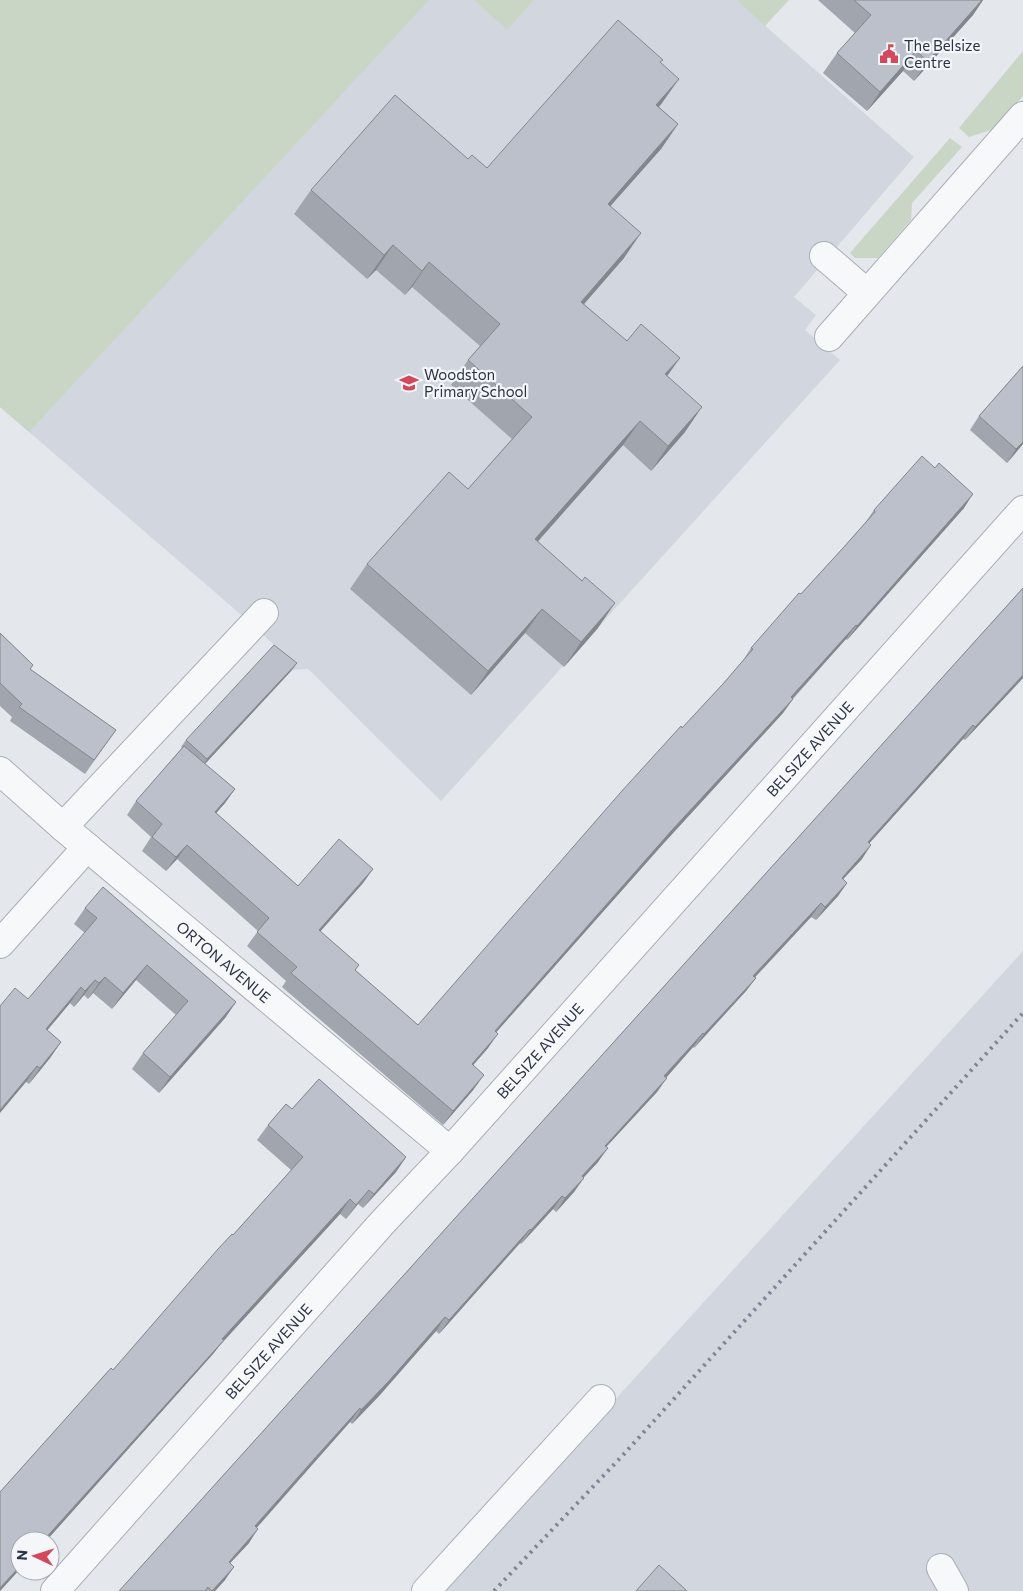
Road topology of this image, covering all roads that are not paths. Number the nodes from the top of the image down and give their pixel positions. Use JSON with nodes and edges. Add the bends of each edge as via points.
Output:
{"nodes":[{"id":1,"x":1023,"y":116,"type":"edge"},
{"id":2,"x":824,"y":256,"type":"dead end"},
{"id":3,"x":867,"y":293,"type":"junction"},
{"id":4,"x":829,"y":337,"type":"dead end"},
{"id":5,"x":1023,"y":510,"type":"edge"},
{"id":6,"x":264,"y":613,"type":"dead end"},
{"id":7,"x":0,"y":770,"type":"edge"},
{"id":8,"x":63,"y":827,"type":"junction"},
{"id":9,"x":87,"y":847,"type":"junction"},
{"id":10,"x":0,"y":944,"type":"edge"},
{"id":11,"x":450,"y":1150,"type":"junction"},
{"id":12,"x":602,"y":1399,"type":"dead end"},
{"id":13,"x":55,"y":1591,"type":"edge"},
{"id":14,"x":426,"y":1591,"type":"edge"}],
"edges":[{"from":1,"to":3,"type":"street"},
{"from":2,"to":3,"type":"street"},
{"from":3,"to":4,"type":"street"},
{"from":5,"to":11,"type":"street","name":"BELSIZE AVENUE"},
{"from":6,"to":8,"type":"street"},
{"from":7,"to":8,"type":"street","name":"ORTON AVENUE"},
{"from":8,"to":9,"type":"street","name":"ORTON AVENUE"},
{"from":9,"to":10,"type":"street"},
{"from":9,"to":11,"type":"street","name":"ORTON AVENUE"},
{"from":11,"to":13,"type":"street","name":"BELSIZE AVENUE"},
{"from":12,"to":14,"type":"street"}]}
